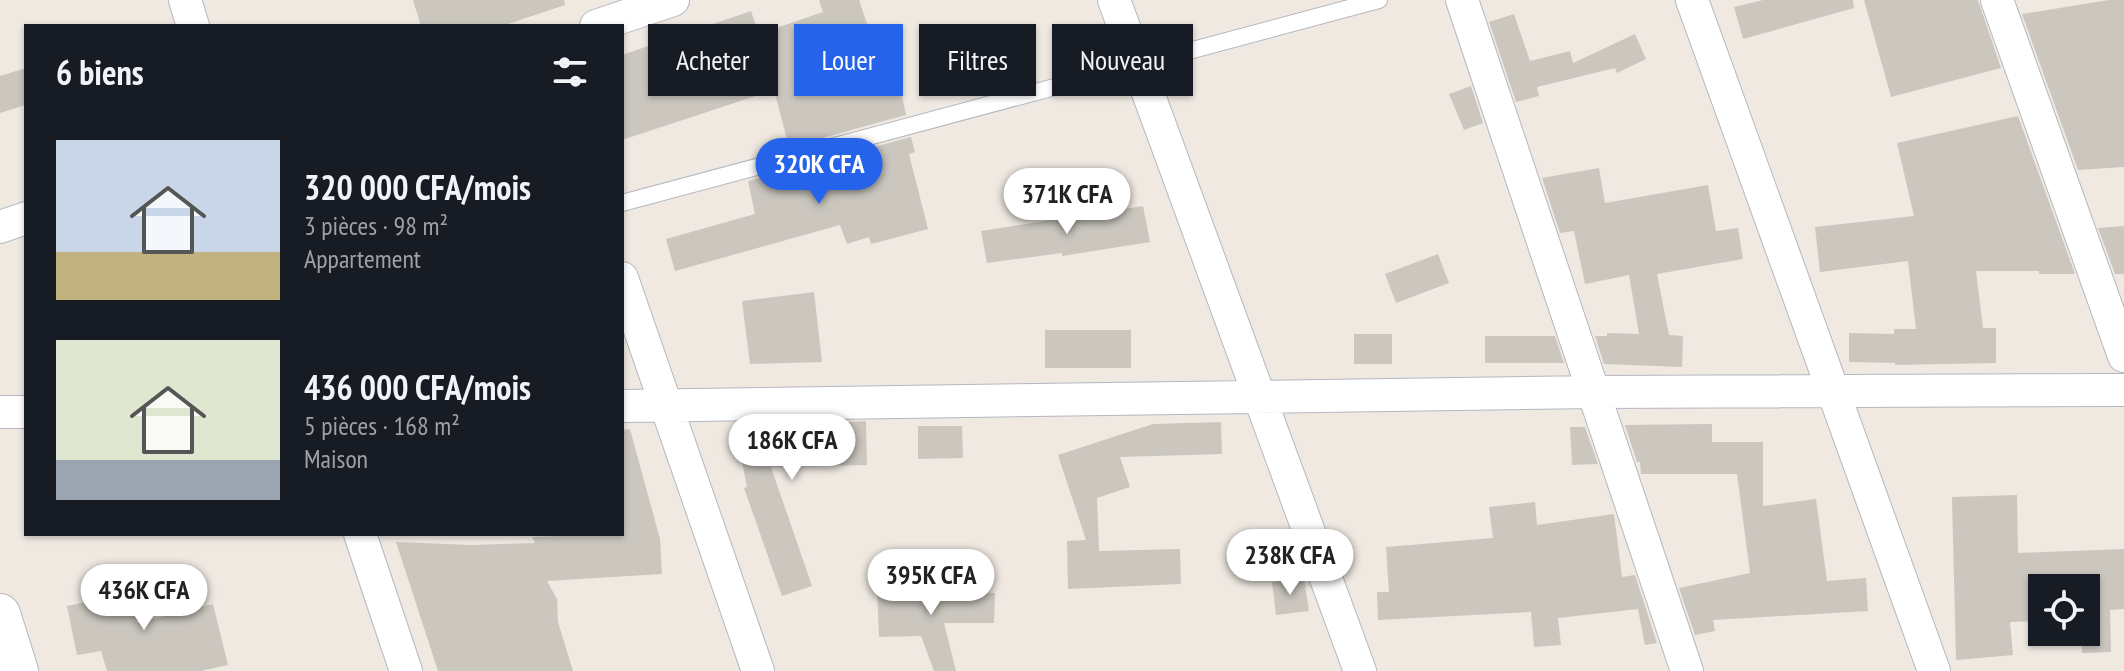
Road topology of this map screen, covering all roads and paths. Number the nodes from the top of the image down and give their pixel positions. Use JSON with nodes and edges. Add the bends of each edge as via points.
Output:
{"nodes":[{"id":1,"x":185,"y":0,"type":"edge"},
{"id":2,"x":673,"y":0,"type":"edge"},
{"id":3,"x":1114,"y":0,"type":"edge"},
{"id":4,"x":1379,"y":0,"type":"edge"},
{"id":5,"x":1462,"y":0,"type":"edge"},
{"id":6,"x":1692,"y":0,"type":"edge"},
{"id":7,"x":1997,"y":0,"type":"edge"},
{"id":8,"x":601,"y":16,"type":"edge"},
{"id":9,"x":192,"y":24,"type":"edge"},
{"id":10,"x":1123,"y":24,"type":"edge"},
{"id":11,"x":1193,"y":50,"type":"edge"},
{"id":12,"x":1052,"y":88,"type":"edge"},
{"id":13,"x":1149,"y":96,"type":"edge"},
{"id":14,"x":624,"y":202,"type":"edge"},
{"id":15,"x":24,"y":219,"type":"edge"},
{"id":16,"x":0,"y":227,"type":"edge"},
{"id":17,"x":624,"y":284,"type":"edge"},
{"id":18,"x":2124,"y":356,"type":"edge"},
{"id":19,"x":2124,"y":390,"type":"edge"},
{"id":20,"x":1833,"y":391,"type":"junction"},
{"id":21,"x":1593,"y":392,"type":"junction"},
{"id":22,"x":1260,"y":398,"type":"junction"},
{"id":23,"x":664,"y":405,"type":"junction"},
{"id":24,"x":624,"y":406,"type":"edge"},
{"id":25,"x":0,"y":412,"type":"edge"},
{"id":26,"x":24,"y":412,"type":"edge"},
{"id":27,"x":361,"y":536,"type":"edge"},
{"id":28,"x":406,"y":671,"type":"edge"},
{"id":29,"x":758,"y":671,"type":"edge"},
{"id":30,"x":1360,"y":671,"type":"edge"},
{"id":31,"x":1687,"y":671,"type":"edge"},
{"id":32,"x":1934,"y":671,"type":"edge"}],
"edges":[{"from":1,"to":9,"type":"street"},
{"from":2,"to":8,"type":"street"},
{"from":3,"to":10,"type":"street"},
{"from":4,"to":11,"type":"lane"},
{"from":5,"to":21,"type":"street"},
{"from":6,"to":20,"type":"street"},
{"from":7,"to":18,"type":"street"},
{"from":12,"to":14,"type":"lane"},
{"from":13,"to":22,"type":"street"},
{"from":15,"to":16,"type":"street"},
{"from":17,"to":23,"type":"street"},
{"from":19,"to":20,"type":"street"},
{"from":20,"to":21,"type":"street"},
{"from":20,"to":32,"type":"street"},
{"from":21,"to":22,"type":"street"},
{"from":21,"to":31,"type":"street"},
{"from":22,"to":23,"type":"street"},
{"from":22,"to":30,"type":"street"},
{"from":23,"to":24,"type":"street"},
{"from":23,"to":29,"type":"street"},
{"from":25,"to":26,"type":"street"},
{"from":27,"to":28,"type":"street"}]}
